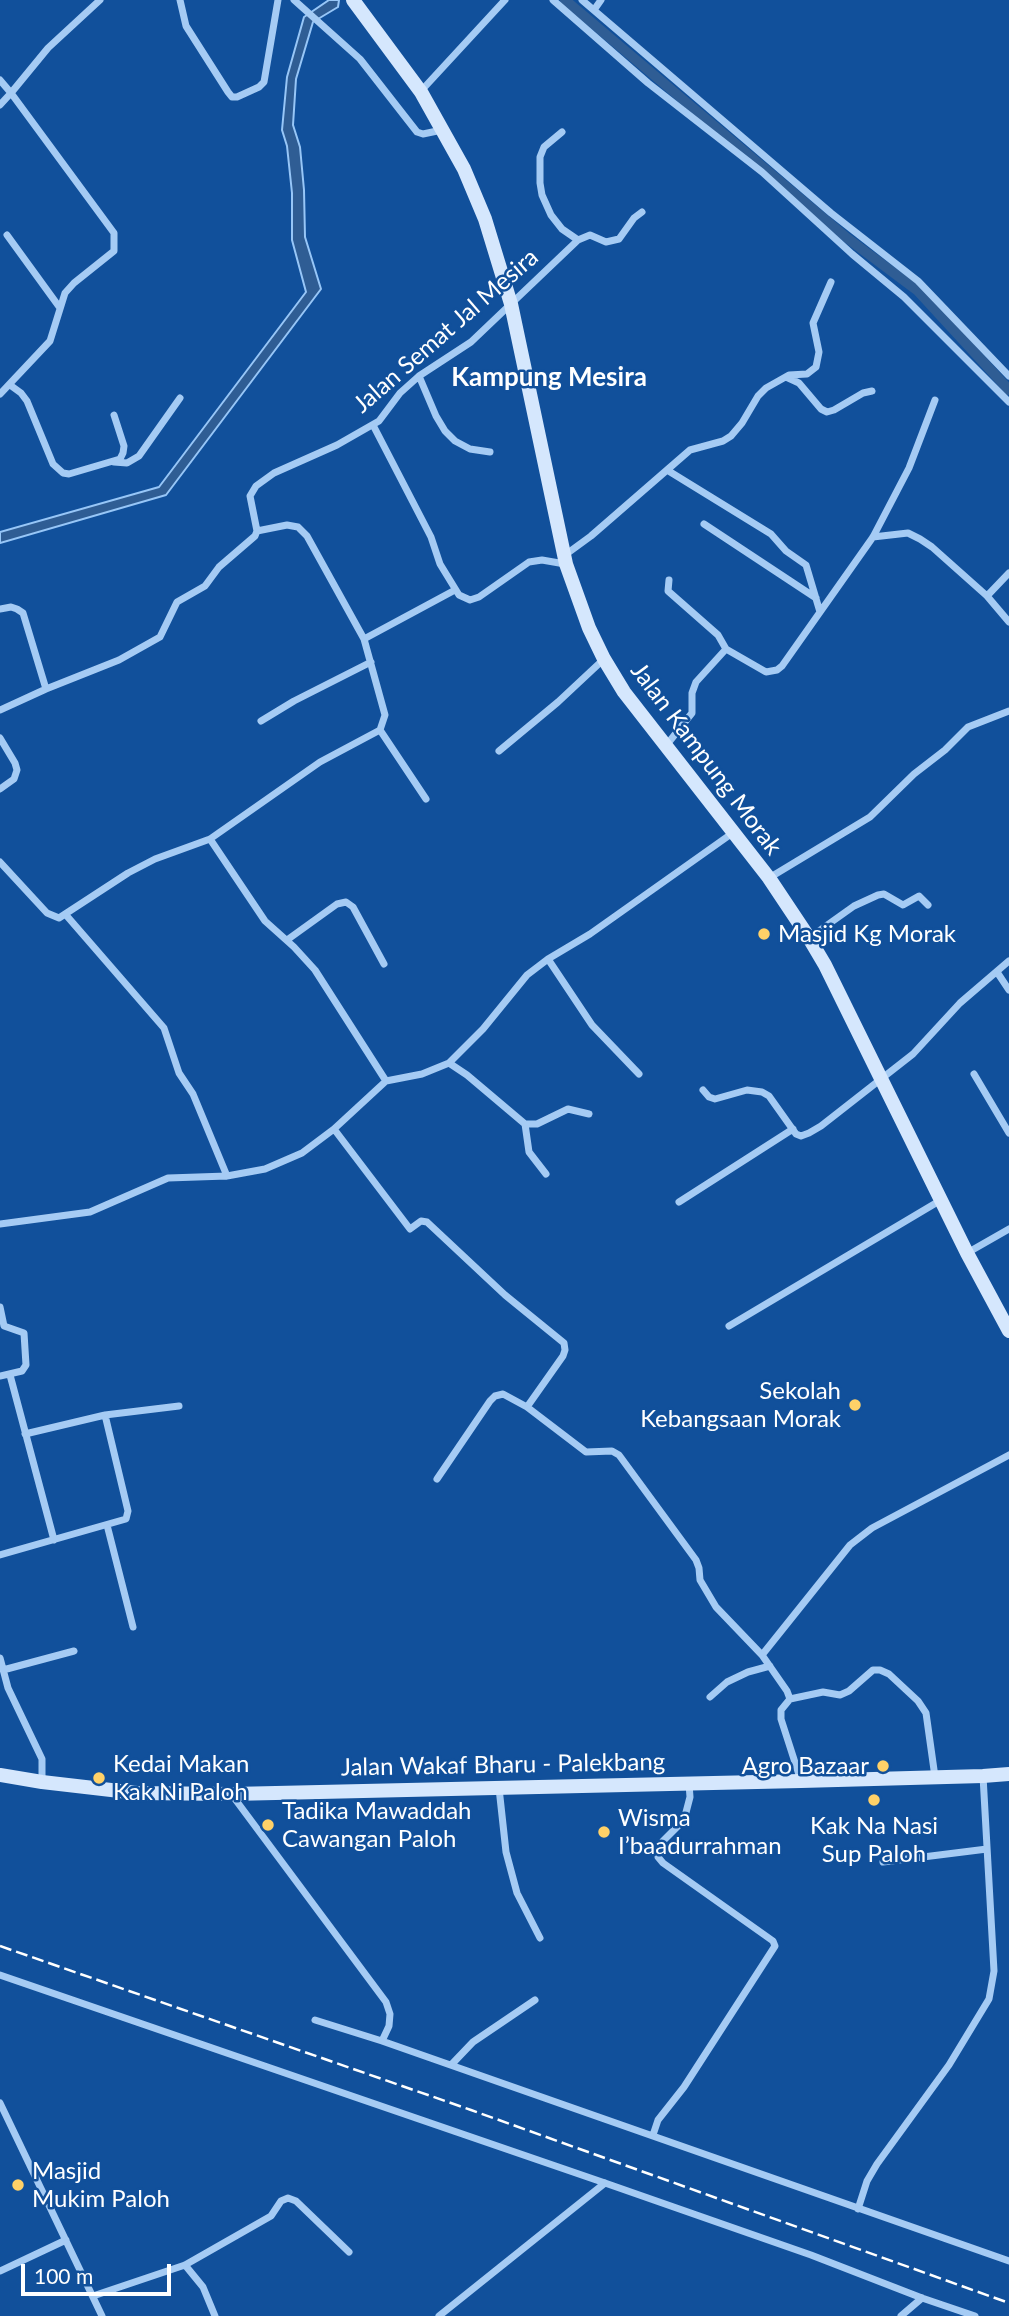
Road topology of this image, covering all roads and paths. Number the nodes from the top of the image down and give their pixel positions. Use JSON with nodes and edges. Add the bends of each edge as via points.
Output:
{"nodes":[{"id":1,"x":100,"y":0,"type":"edge"},
{"id":2,"x":180,"y":0,"type":"edge"},
{"id":3,"x":278,"y":0,"type":"edge"},
{"id":4,"x":353,"y":0,"type":"edge"},
{"id":5,"x":505,"y":0,"type":"edge"},
{"id":6,"x":553,"y":0,"type":"edge"},
{"id":7,"x":582,"y":0,"type":"edge"},
{"id":8,"x":601,"y":0,"type":"edge"},
{"id":9,"x":297,"y":3,"type":"edge"},
{"id":10,"x":594,"y":10,"type":"junction"},
{"id":11,"x":0,"y":80,"type":"edge"},
{"id":12,"x":421,"y":92,"type":"junction"},
{"id":13,"x":11,"y":93,"type":"junction"},
{"id":14,"x":0,"y":105,"type":"edge"},
{"id":15,"x":443,"y":130,"type":"junction"},
{"id":16,"x":562,"y":132,"type":"dead end"},
{"id":17,"x":760,"y":154,"type":"junction"},
{"id":18,"x":753,"y":164,"type":"junction"},
{"id":19,"x":642,"y":212,"type":"dead end"},
{"id":20,"x":7,"y":235,"type":"dead end"},
{"id":21,"x":578,"y":240,"type":"junction"},
{"id":22,"x":831,"y":282,"type":"dead end"},
{"id":23,"x":511,"y":304,"type":"junction"},
{"id":24,"x":60,"y":308,"type":"junction"},
{"id":25,"x":419,"y":376,"type":"junction"},
{"id":26,"x":785,"y":376,"type":"junction"},
{"id":27,"x":1009,"y":376,"type":"edge"},
{"id":28,"x":10,"y":385,"type":"junction"},
{"id":29,"x":872,"y":391,"type":"dead end"},
{"id":30,"x":0,"y":394,"type":"edge"},
{"id":31,"x":180,"y":398,"type":"dead end"},
{"id":32,"x":935,"y":400,"type":"dead end"},
{"id":33,"x":1009,"y":402,"type":"edge"},
{"id":34,"x":114,"y":415,"type":"dead end"},
{"id":35,"x":373,"y":425,"type":"junction"},
{"id":36,"x":490,"y":452,"type":"dead end"},
{"id":37,"x":113,"y":462,"type":"junction"},
{"id":38,"x":667,"y":470,"type":"junction"},
{"id":39,"x":704,"y":524,"type":"dead end"},
{"id":40,"x":257,"y":531,"type":"junction"},
{"id":41,"x":873,"y":537,"type":"junction"},
{"id":42,"x":565,"y":559,"type":"junction"},
{"id":43,"x":1009,"y":573,"type":"edge"},
{"id":44,"x":669,"y":580,"type":"dead end"},
{"id":45,"x":455,"y":590,"type":"junction"},
{"id":46,"x":987,"y":596,"type":"junction"},
{"id":47,"x":817,"y":598,"type":"junction"},
{"id":48,"x":0,"y":609,"type":"edge"},
{"id":49,"x":820,"y":612,"type":"junction"},
{"id":50,"x":1009,"y":622,"type":"edge"},
{"id":51,"x":364,"y":639,"type":"junction"},
{"id":52,"x":726,"y":649,"type":"junction"},
{"id":53,"x":604,"y":659,"type":"junction"},
{"id":54,"x":371,"y":662,"type":"junction"},
{"id":55,"x":46,"y":689,"type":"junction"},
{"id":56,"x":0,"y":710,"type":"edge"},
{"id":57,"x":1009,"y":711,"type":"edge"},
{"id":58,"x":261,"y":721,"type":"dead end"},
{"id":59,"x":380,"y":730,"type":"junction"},
{"id":60,"x":0,"y":738,"type":"edge"},
{"id":61,"x":665,"y":747,"type":"junction"},
{"id":62,"x":499,"y":751,"type":"dead end"},
{"id":63,"x":0,"y":789,"type":"edge"},
{"id":64,"x":426,"y":799,"type":"dead end"},
{"id":65,"x":734,"y":832,"type":"junction"},
{"id":66,"x":210,"y":839,"type":"junction"},
{"id":67,"x":0,"y":862,"type":"edge"},
{"id":68,"x":769,"y":878,"type":"junction"},
{"id":69,"x":928,"y":905,"type":"dead end"},
{"id":70,"x":66,"y":915,"type":"junction"},
{"id":71,"x":809,"y":938,"type":"junction"},
{"id":72,"x":287,"y":940,"type":"junction"},
{"id":73,"x":548,"y":959,"type":"junction"},
{"id":74,"x":1009,"y":961,"type":"edge"},
{"id":75,"x":384,"y":964,"type":"dead end"},
{"id":76,"x":997,"y":972,"type":"junction"},
{"id":77,"x":1009,"y":990,"type":"edge"},
{"id":78,"x":449,"y":1063,"type":"junction"},
{"id":79,"x":639,"y":1074,"type":"dead end"},
{"id":80,"x":974,"y":1074,"type":"dead end"},
{"id":81,"x":881,"y":1079,"type":"junction"},
{"id":82,"x":386,"y":1081,"type":"junction"},
{"id":83,"x":704,"y":1090,"type":"dead end"},
{"id":84,"x":589,"y":1114,"type":"dead end"},
{"id":85,"x":525,"y":1125,"type":"junction"},
{"id":86,"x":334,"y":1129,"type":"junction"},
{"id":87,"x":793,"y":1129,"type":"junction"},
{"id":88,"x":1009,"y":1133,"type":"edge"},
{"id":89,"x":546,"y":1174,"type":"dead end"},
{"id":90,"x":228,"y":1175,"type":"junction"},
{"id":91,"x":941,"y":1200,"type":"junction"},
{"id":92,"x":679,"y":1202,"type":"dead end"},
{"id":93,"x":0,"y":1224,"type":"edge"},
{"id":94,"x":1009,"y":1229,"type":"edge"},
{"id":95,"x":967,"y":1253,"type":"junction"},
{"id":96,"x":0,"y":1307,"type":"edge"},
{"id":97,"x":729,"y":1326,"type":"dead end"},
{"id":98,"x":1009,"y":1331,"type":"edge"},
{"id":99,"x":10,"y":1375,"type":"junction"},
{"id":100,"x":0,"y":1376,"type":"edge"},
{"id":101,"x":179,"y":1406,"type":"dead end"},
{"id":102,"x":527,"y":1407,"type":"junction"},
{"id":103,"x":105,"y":1415,"type":"junction"},
{"id":104,"x":25,"y":1434,"type":"junction"},
{"id":105,"x":1009,"y":1455,"type":"edge"},
{"id":106,"x":437,"y":1479,"type":"dead end"},
{"id":107,"x":107,"y":1525,"type":"junction"},
{"id":108,"x":54,"y":1540,"type":"junction"},
{"id":109,"x":0,"y":1555,"type":"edge"},
{"id":110,"x":133,"y":1627,"type":"dead end"},
{"id":111,"x":75,"y":1651,"type":"dead end"},
{"id":112,"x":762,"y":1655,"type":"junction"},
{"id":113,"x":0,"y":1658,"type":"edge"},
{"id":114,"x":770,"y":1666,"type":"junction"},
{"id":115,"x":3,"y":1670,"type":"junction"},
{"id":116,"x":710,"y":1697,"type":"dead end"},
{"id":117,"x":790,"y":1699,"type":"junction"},
{"id":118,"x":1009,"y":1773,"type":"edge"},
{"id":119,"x":0,"y":1775,"type":"edge"},
{"id":120,"x":983,"y":1776,"type":"junction"},
{"id":121,"x":935,"y":1777,"type":"junction"},
{"id":122,"x":42,"y":1782,"type":"junction"},
{"id":123,"x":801,"y":1782,"type":"junction"},
{"id":124,"x":689,"y":1784,"type":"junction"},
{"id":125,"x":499,"y":1787,"type":"junction"},
{"id":126,"x":232,"y":1794,"type":"junction"},
{"id":127,"x":987,"y":1849,"type":"junction"},
{"id":128,"x":883,"y":1862,"type":"dead end"},
{"id":129,"x":540,"y":1938,"type":"dead end"},
{"id":130,"x":0,"y":1975,"type":"edge"},
{"id":131,"x":535,"y":2000,"type":"dead end"},
{"id":132,"x":315,"y":2020,"type":"dead end"},
{"id":133,"x":382,"y":2040,"type":"junction"},
{"id":134,"x":452,"y":2064,"type":"junction"},
{"id":135,"x":0,"y":2103,"type":"edge"},
{"id":136,"x":653,"y":2135,"type":"junction"},
{"id":137,"x":605,"y":2183,"type":"junction"},
{"id":138,"x":858,"y":2209,"type":"junction"},
{"id":139,"x":66,"y":2240,"type":"junction"},
{"id":140,"x":349,"y":2252,"type":"dead end"},
{"id":141,"x":1009,"y":2261,"type":"edge"},
{"id":142,"x":185,"y":2265,"type":"junction"},
{"id":143,"x":0,"y":2271,"type":"edge"},
{"id":144,"x":93,"y":2297,"type":"junction"},
{"id":145,"x":922,"y":2298,"type":"junction"},
{"id":146,"x":102,"y":2316,"type":"edge"},
{"id":147,"x":215,"y":2316,"type":"edge"},
{"id":148,"x":439,"y":2316,"type":"edge"},
{"id":149,"x":901,"y":2316,"type":"edge"},
{"id":150,"x":975,"y":2316,"type":"edge"}],
"edges":[{"from":1,"to":13,"type":"street","via":[[48,48]]},
{"from":2,"to":3,"type":"street","via":[[186,26],[232,97],[237,97],[264,82]]},
{"from":4,"to":12,"type":"main road","name":"Jalan Kampung Morak"},
{"from":5,"to":12,"type":"street"},
{"from":6,"to":18,"type":"street","via":[[648,83]]},
{"from":7,"to":10,"type":"street"},
{"from":8,"to":10,"type":"street"},
{"from":9,"to":15,"type":"street","via":[[360,59],[417,132]]},
{"from":10,"to":17,"type":"street"},
{"from":11,"to":13,"type":"street"},
{"from":12,"to":15,"type":"main road","name":"Jalan Kampung Morak"},
{"from":13,"to":14,"type":"street"},
{"from":13,"to":24,"type":"street","via":[[114,233],[114,251],[74,283]]},
{"from":15,"to":23,"type":"main road","name":"Jalan Kampung Morak","via":[[485,219]]},
{"from":16,"to":21,"type":"street","via":[[544,146],[540,183],[551,215]]},
{"from":17,"to":18,"type":"street"},
{"from":17,"to":27,"type":"street","via":[[918,281]]},
{"from":18,"to":33,"type":"street","via":[[904,297]]},
{"from":19,"to":21,"type":"street","via":[[619,239],[606,242],[590,235]]},
{"from":20,"to":24,"type":"street"},
{"from":21,"to":23,"type":"street","name":"Jalan Semat Jal Mesira"},
{"from":22,"to":26,"type":"street","via":[[813,323],[819,352],[816,366],[807,374]]},
{"from":23,"to":25,"type":"street","name":"Jalan Semat Jal Mesira","via":[[471,342]]},
{"from":23,"to":42,"type":"main road","name":"Jalan Kampung Morak"},
{"from":24,"to":28,"type":"street","via":[[51,341]]},
{"from":25,"to":35,"type":"street","name":"Jalan Semat Jal Mesira"},
{"from":25,"to":36,"type":"street","via":[[445,432],[470,449]]},
{"from":26,"to":29,"type":"street","via":[[799,383],[827,412]]},
{"from":26,"to":38,"type":"street","via":[[762,391],[731,436],[690,450]]},
{"from":28,"to":30,"type":"street"},
{"from":28,"to":37,"type":"street","via":[[27,401],[57,470],[69,474]]},
{"from":31,"to":37,"type":"street","via":[[139,456],[127,463]]},
{"from":32,"to":41,"type":"street","via":[[909,468]]},
{"from":34,"to":37,"type":"street","via":[[124,446],[120,459]]},
{"from":35,"to":40,"type":"street","name":"Jalan Semat Jal Mesira","via":[[256,486],[250,496]]},
{"from":35,"to":45,"type":"street"},
{"from":38,"to":42,"type":"street"},
{"from":38,"to":47,"type":"street","via":[[772,535],[807,567]]},
{"from":39,"to":47,"type":"street"},
{"from":40,"to":51,"type":"street","via":[[287,525],[298,527],[307,536]]},
{"from":40,"to":55,"type":"street","via":[[205,586],[177,602],[158,639]]},
{"from":41,"to":46,"type":"street","via":[[908,533],[920,539]]},
{"from":41,"to":49,"type":"street"},
{"from":42,"to":45,"type":"street","via":[[529,562],[470,600]]},
{"from":42,"to":53,"type":"main road","name":"Jalan Kampung Morak"},
{"from":43,"to":46,"type":"street"},
{"from":44,"to":52,"type":"street","via":[[668,590],[718,635]]},
{"from":45,"to":51,"type":"street"},
{"from":46,"to":50,"type":"street"},
{"from":47,"to":49,"type":"street"},
{"from":48,"to":55,"type":"street","via":[[17,609],[26,618]]},
{"from":49,"to":52,"type":"street","via":[[777,670],[766,672]]},
{"from":51,"to":54,"type":"street"},
{"from":52,"to":61,"type":"street","via":[[696,682],[692,713]]},
{"from":53,"to":61,"type":"main road","name":"Jalan Kampung Morak"},
{"from":53,"to":62,"type":"street"},
{"from":54,"to":58,"type":"street"},
{"from":54,"to":59,"type":"street","via":[[385,715]]},
{"from":55,"to":56,"type":"street"},
{"from":57,"to":68,"type":"street","via":[[968,727],[870,817]]},
{"from":59,"to":64,"type":"street"},
{"from":59,"to":66,"type":"street","via":[[320,762]]},
{"from":60,"to":63,"type":"street","via":[[17,771]]},
{"from":61,"to":65,"type":"main road","name":"Jalan Kampung Morak"},
{"from":65,"to":68,"type":"main road","name":"Jalan Kampung Morak"},
{"from":65,"to":73,"type":"street"},
{"from":66,"to":70,"type":"street","via":[[128,873]]},
{"from":66,"to":72,"type":"street","via":[[265,921]]},
{"from":67,"to":70,"type":"street","via":[[47,913],[59,918]]},
{"from":68,"to":71,"type":"main road","name":"Jalan Kampung Morak"},
{"from":69,"to":71,"type":"street","via":[[919,896],[901,905],[884,894],[874,895]]},
{"from":70,"to":90,"type":"street","via":[[164,1028],[179,1073],[194,1094]]},
{"from":71,"to":81,"type":"main road","name":"Jalan Kampung Morak"},
{"from":72,"to":75,"type":"street","via":[[346,902]]},
{"from":72,"to":82,"type":"street","via":[[315,970]]},
{"from":73,"to":78,"type":"street","via":[[517,986]]},
{"from":73,"to":79,"type":"street","via":[[592,1025]]},
{"from":74,"to":76,"type":"street"},
{"from":76,"to":77,"type":"street"},
{"from":76,"to":81,"type":"street"},
{"from":78,"to":82,"type":"street"},
{"from":78,"to":85,"type":"street"},
{"from":80,"to":88,"type":"street"},
{"from":81,"to":87,"type":"street","via":[[809,1133],[801,1136]]},
{"from":81,"to":91,"type":"main road","name":"Jalan Kampung Morak"},
{"from":82,"to":86,"type":"street"},
{"from":83,"to":87,"type":"street","via":[[715,1099],[747,1090],[769,1096]]},
{"from":84,"to":85,"type":"street","via":[[565,1110]]},
{"from":85,"to":89,"type":"street","via":[[529,1152]]},
{"from":86,"to":90,"type":"street","via":[[302,1153],[265,1169]]},
{"from":86,"to":102,"type":"street","via":[[410,1229],[427,1222],[564,1343],[563,1356]]},
{"from":87,"to":92,"type":"street"},
{"from":90,"to":93,"type":"street","via":[[168,1178],[90,1212]]},
{"from":91,"to":95,"type":"main road","name":"Jalan Kampung Morak"},
{"from":91,"to":97,"type":"street"},
{"from":94,"to":95,"type":"street"},
{"from":95,"to":98,"type":"main road","name":"Jalan Kampung Morak"},
{"from":96,"to":99,"type":"street","via":[[4,1326],[25,1336],[25,1369]]},
{"from":99,"to":100,"type":"street"},
{"from":99,"to":104,"type":"street"},
{"from":101,"to":103,"type":"street"},
{"from":102,"to":106,"type":"street","via":[[510,1396],[495,1396]]},
{"from":102,"to":112,"type":"street","via":[[586,1452],[612,1451],[625,1462],[696,1560],[700,1580],[716,1607]]},
{"from":103,"to":104,"type":"street"},
{"from":103,"to":107,"type":"street","via":[[128,1516]]},
{"from":104,"to":108,"type":"street"},
{"from":105,"to":112,"type":"street","via":[[872,1528],[850,1545]]},
{"from":107,"to":108,"type":"street"},
{"from":107,"to":110,"type":"street"},
{"from":108,"to":109,"type":"street"},
{"from":111,"to":115,"type":"street"},
{"from":112,"to":114,"type":"street"},
{"from":113,"to":115,"type":"street"},
{"from":114,"to":116,"type":"street","via":[[727,1682]]},
{"from":114,"to":117,"type":"street"},
{"from":115,"to":122,"type":"street","via":[[42,1759]]},
{"from":117,"to":121,"type":"street","via":[[822,1692],[840,1695],[873,1670],[889,1674],[926,1713]]},
{"from":117,"to":123,"type":"street","via":[[781,1720]]},
{"from":118,"to":120,"type":"main road","name":"Jalan Wakaf Bharu - Palekbang"},
{"from":119,"to":122,"type":"main road","name":"Jalan Wakaf Bharu - Palekbang"},
{"from":120,"to":121,"type":"main road","name":"Jalan Wakaf Bharu - Palekbang"},
{"from":120,"to":127,"type":"street"},
{"from":121,"to":123,"type":"main road","name":"Jalan Wakaf Bharu - Palekbang"},
{"from":122,"to":126,"type":"main road","name":"Jalan Wakaf Bharu - Palekbang","via":[[137,1793]]},
{"from":123,"to":124,"type":"main road","name":"Jalan Wakaf Bharu - Palekbang"},
{"from":124,"to":125,"type":"main road","name":"Jalan Wakaf Bharu - Palekbang"},
{"from":124,"to":136,"type":"street","via":[[684,1820],[658,1848],[658,1857],[775,1946]]},
{"from":125,"to":126,"type":"main road","name":"Jalan Wakaf Bharu - Palekbang"},
{"from":125,"to":129,"type":"street","via":[[506,1852],[517,1893]]},
{"from":126,"to":133,"type":"street","via":[[386,2002],[389,2025]]},
{"from":127,"to":128,"type":"street"},
{"from":127,"to":138,"type":"street","via":[[994,1971],[989,1999],[949,2065],[877,2164]]},
{"from":130,"to":137,"type":"street"},
{"from":131,"to":134,"type":"street","via":[[473,2042]]},
{"from":132,"to":133,"type":"street"},
{"from":133,"to":134,"type":"street"},
{"from":134,"to":136,"type":"street"},
{"from":135,"to":139,"type":"street"},
{"from":136,"to":138,"type":"street"},
{"from":137,"to":145,"type":"street"},
{"from":137,"to":148,"type":"street"},
{"from":138,"to":141,"type":"street"},
{"from":139,"to":143,"type":"street"},
{"from":139,"to":144,"type":"street"},
{"from":140,"to":142,"type":"street","via":[[289,2197],[271,2216]]},
{"from":142,"to":144,"type":"street"},
{"from":142,"to":147,"type":"street","via":[[201,2285]]},
{"from":144,"to":146,"type":"street"},
{"from":145,"to":149,"type":"street"},
{"from":145,"to":150,"type":"street"}]}
